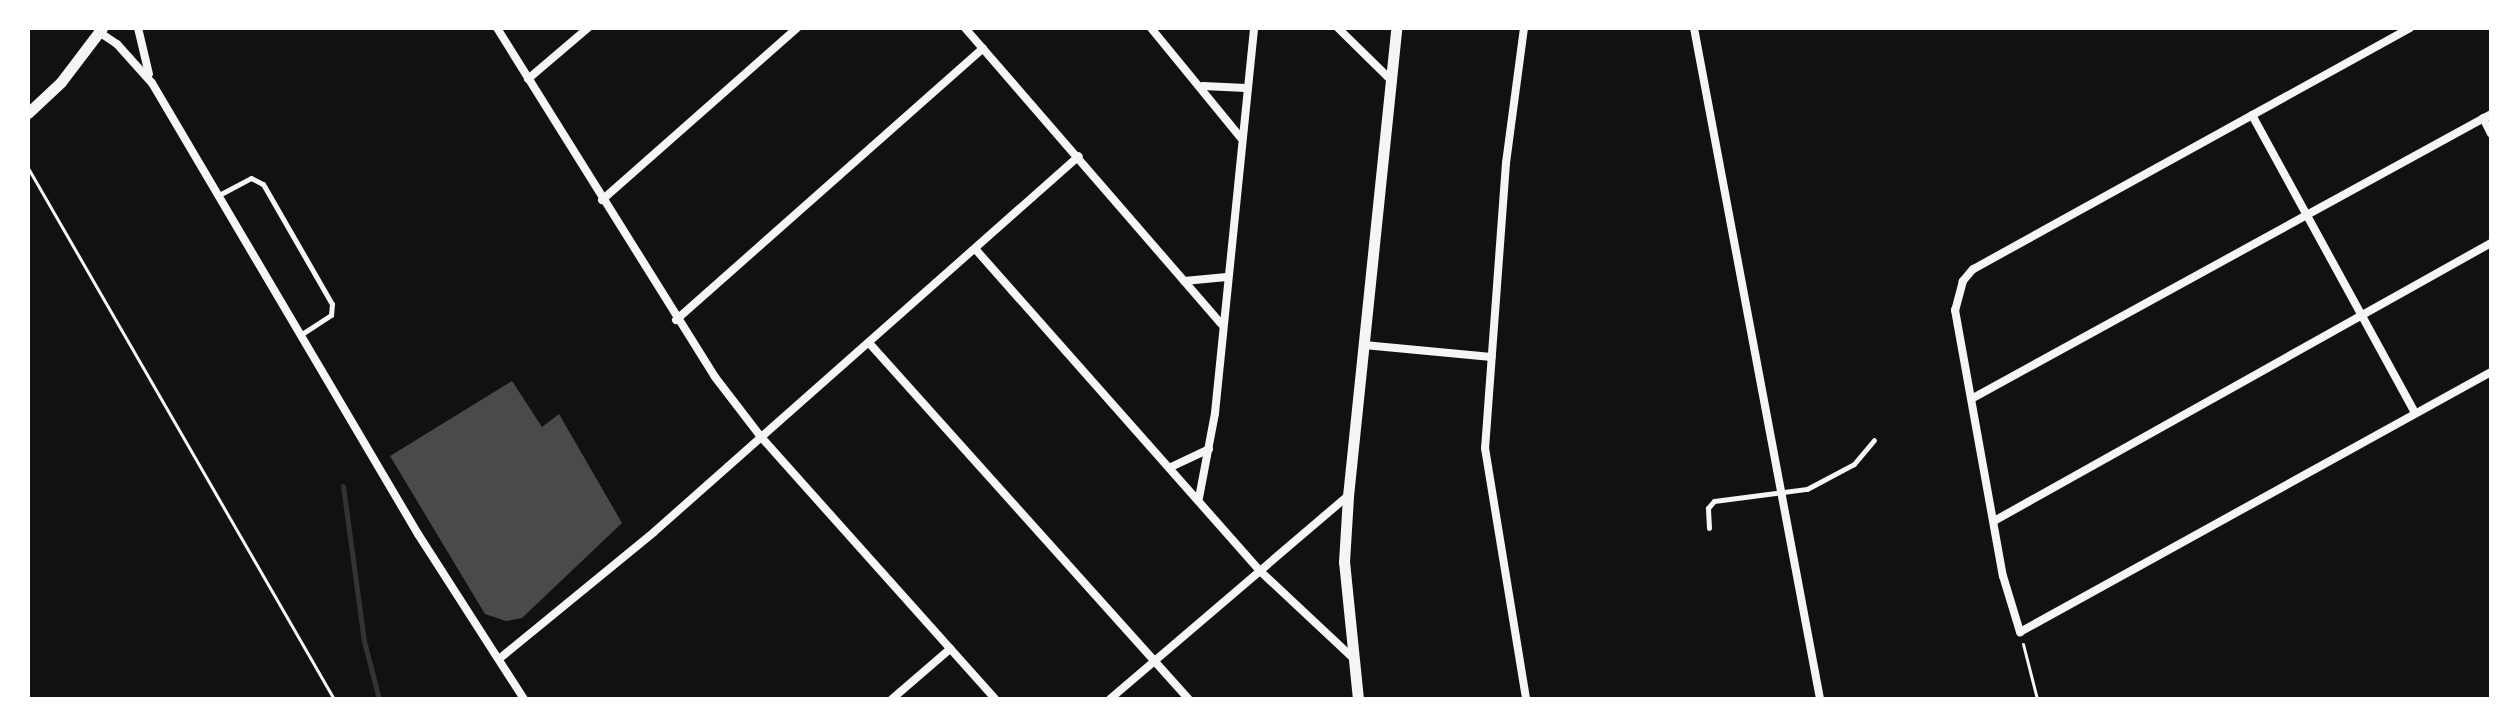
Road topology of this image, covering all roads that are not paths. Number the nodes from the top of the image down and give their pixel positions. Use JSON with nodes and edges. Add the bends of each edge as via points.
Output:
{"nodes":[{"id":1,"x":138,"y":28,"type":"edge"},
{"id":2,"x":497,"y":28,"type":"edge"},
{"id":3,"x":588,"y":28,"type":"edge"},
{"id":4,"x":797,"y":28,"type":"edge"},
{"id":5,"x":965,"y":28,"type":"edge"},
{"id":6,"x":1151,"y":28,"type":"edge"},
{"id":7,"x":1254,"y":28,"type":"edge"},
{"id":8,"x":1338,"y":28,"type":"edge"},
{"id":9,"x":1396,"y":28,"type":"edge"},
{"id":10,"x":1524,"y":28,"type":"edge"},
{"id":11,"x":1694,"y":28,"type":"edge"},
{"id":12,"x":2410,"y":28,"type":"edge"},
{"id":13,"x":100,"y":30,"type":"edge"},
{"id":14,"x":983,"y":48,"type":"junction"},
{"id":15,"x":528,"y":79,"type":"junction"},
{"id":16,"x":1391,"y":80,"type":"junction"},
{"id":17,"x":152,"y":83,"type":"junction"},
{"id":18,"x":1203,"y":86,"type":"junction"},
{"id":19,"x":1246,"y":88,"type":"junction"},
{"id":20,"x":28,"y":113,"type":"edge"},
{"id":21,"x":2252,"y":115,"type":"junction"},
{"id":22,"x":2487,"y":116,"type":"edge"},
{"id":23,"x":2491,"y":134,"type":"edge"},
{"id":24,"x":1241,"y":138,"type":"junction"},
{"id":25,"x":1079,"y":156,"type":"junction"},
{"id":26,"x":219,"y":195,"type":"junction"},
{"id":27,"x":602,"y":200,"type":"junction"},
{"id":28,"x":2307,"y":215,"type":"junction"},
{"id":29,"x":2491,"y":243,"type":"edge"},
{"id":30,"x":977,"y":251,"type":"junction"},
{"id":31,"x":1227,"y":277,"type":"junction"},
{"id":32,"x":1184,"y":281,"type":"junction"},
{"id":33,"x":2361,"y":317,"type":"junction"},
{"id":34,"x":676,"y":320,"type":"junction"},
{"id":35,"x":1221,"y":324,"type":"junction"},
{"id":36,"x":302,"y":334,"type":"junction"},
{"id":37,"x":870,"y":344,"type":"junction"},
{"id":38,"x":1364,"y":345,"type":"junction"},
{"id":39,"x":1491,"y":357,"type":"junction"},
{"id":40,"x":2491,"y":372,"type":"edge"},
{"id":41,"x":1973,"y":398,"type":"junction"},
{"id":42,"x":2415,"y":413,"type":"junction"},
{"id":43,"x":761,"y":437,"type":"junction"},
{"id":44,"x":1874,"y":440,"type":"dead end"},
{"id":45,"x":1209,"y":449,"type":"junction"},
{"id":46,"x":1171,"y":467,"type":"junction"},
{"id":47,"x":1781,"y":492,"type":"junction"},
{"id":48,"x":1348,"y":496,"type":"junction"},
{"id":49,"x":1199,"y":498,"type":"junction"},
{"id":50,"x":1994,"y":521,"type":"junction"},
{"id":51,"x":1709,"y":528,"type":"dead end"},
{"id":52,"x":1259,"y":570,"type":"junction"},
{"id":53,"x":950,"y":649,"type":"junction"},
{"id":54,"x":499,"y":659,"type":"junction"},
{"id":55,"x":1154,"y":660,"type":"junction"},
{"id":56,"x":1354,"y":660,"type":"junction"},
{"id":57,"x":524,"y":699,"type":"edge"},
{"id":58,"x":892,"y":699,"type":"edge"},
{"id":59,"x":995,"y":699,"type":"edge"},
{"id":60,"x":1110,"y":699,"type":"edge"},
{"id":61,"x":1188,"y":699,"type":"edge"},
{"id":62,"x":1358,"y":699,"type":"edge"},
{"id":63,"x":1526,"y":699,"type":"edge"},
{"id":64,"x":1820,"y":699,"type":"edge"}],
"edges":[{"from":1,"to":17,"type":"street"},
{"from":2,"to":15,"type":"street"},
{"from":3,"to":15,"type":"street"},
{"from":4,"to":27,"type":"street"},
{"from":5,"to":14,"type":"street"},
{"from":6,"to":18,"type":"street"},
{"from":7,"to":19,"type":"street"},
{"from":8,"to":16,"type":"street"},
{"from":9,"to":16,"type":"street"},
{"from":10,"to":39,"type":"street","via":[[1506,163]]},
{"from":11,"to":47,"type":"street"},
{"from":12,"to":21,"type":"street"},
{"from":13,"to":17,"type":"street"},
{"from":13,"to":20,"type":"street","via":[[61,82]]},
{"from":14,"to":25,"type":"street"},
{"from":14,"to":34,"type":"street"},
{"from":15,"to":27,"type":"street"},
{"from":16,"to":38,"type":"street"},
{"from":17,"to":26,"type":"street"},
{"from":18,"to":19,"type":"street"},
{"from":18,"to":24,"type":"street"},
{"from":19,"to":24,"type":"street"},
{"from":21,"to":28,"type":"street"},
{"from":21,"to":41,"type":"street","via":[[1973,269],[1956,294],[1955,310]]},
{"from":22,"to":23,"type":"street"},
{"from":22,"to":28,"type":"street"},
{"from":24,"to":31,"type":"street"},
{"from":25,"to":30,"type":"street"},
{"from":25,"to":32,"type":"street"},
{"from":26,"to":36,"type":"street"},
{"from":26,"to":36,"type":"lane","via":[[251,178],[263,184],[332,304],[331,315]]},
{"from":27,"to":34,"type":"street"},
{"from":28,"to":33,"type":"street"},
{"from":28,"to":41,"type":"street"},
{"from":29,"to":33,"type":"street"},
{"from":30,"to":37,"type":"street"},
{"from":30,"to":46,"type":"street"},
{"from":31,"to":32,"type":"street"},
{"from":31,"to":35,"type":"street"},
{"from":32,"to":35,"type":"street"},
{"from":33,"to":42,"type":"street"},
{"from":33,"to":50,"type":"street"},
{"from":34,"to":43,"type":"street"},
{"from":35,"to":45,"type":"street"},
{"from":36,"to":54,"type":"street","via":[[418,534]]},
{"from":37,"to":43,"type":"street"},
{"from":37,"to":55,"type":"street"},
{"from":38,"to":39,"type":"street"},
{"from":38,"to":48,"type":"street"},
{"from":39,"to":63,"type":"street","via":[[1488,484]]},
{"from":40,"to":42,"type":"street"},
{"from":41,"to":50,"type":"street"},
{"from":42,"to":50,"type":"street","via":[[2020,632]]},
{"from":43,"to":53,"type":"street"},
{"from":43,"to":54,"type":"street"},
{"from":44,"to":47,"type":"lane","via":[[1854,464],[1807,489]]},
{"from":45,"to":46,"type":"street"},
{"from":45,"to":49,"type":"street"},
{"from":46,"to":49,"type":"street"},
{"from":47,"to":51,"type":"lane","via":[[1714,501],[1708,508]]},
{"from":47,"to":64,"type":"street"},
{"from":48,"to":52,"type":"street"},
{"from":48,"to":56,"type":"street","via":[[1344,562]]},
{"from":49,"to":52,"type":"street"},
{"from":52,"to":55,"type":"street"},
{"from":52,"to":56,"type":"street"},
{"from":53,"to":58,"type":"street"},
{"from":53,"to":59,"type":"street"},
{"from":54,"to":57,"type":"street"},
{"from":55,"to":60,"type":"street"},
{"from":55,"to":61,"type":"street"},
{"from":56,"to":62,"type":"street"}]}
